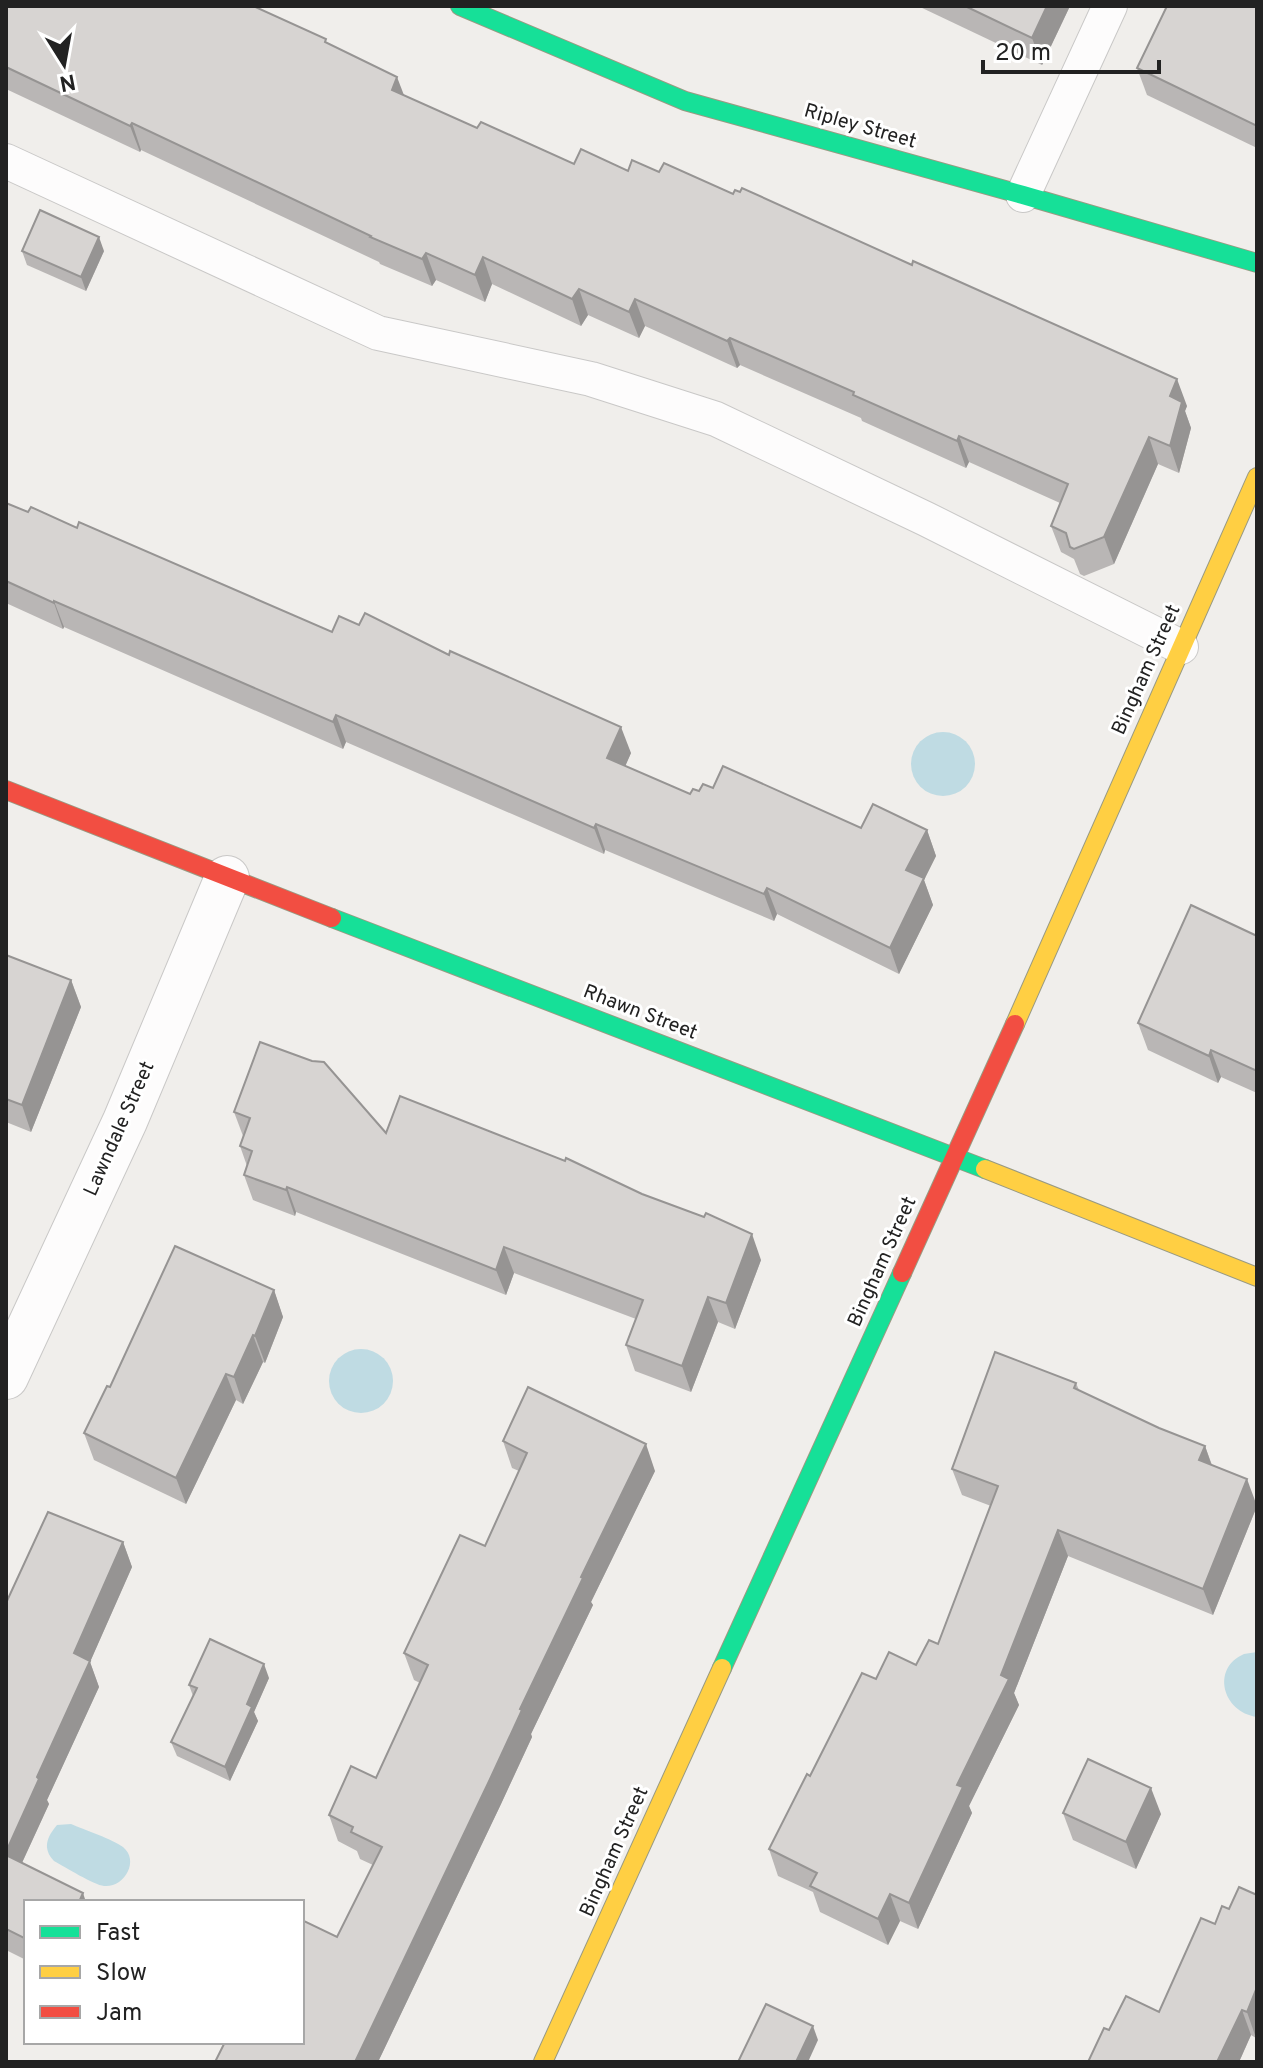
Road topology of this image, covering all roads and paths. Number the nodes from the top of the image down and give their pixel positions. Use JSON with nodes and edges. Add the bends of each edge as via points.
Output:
{"nodes":[{"id":1,"x":460,"y":6,"type":"edge"},
{"id":2,"x":1110,"y":6,"type":"edge"},
{"id":3,"x":6,"y":161,"type":"edge"},
{"id":4,"x":1023,"y":195,"type":"junction"},
{"id":5,"x":1257,"y":263,"type":"edge"},
{"id":6,"x":1257,"y":477,"type":"edge"},
{"id":7,"x":1181,"y":647,"type":"junction"},
{"id":8,"x":6,"y":790,"type":"edge"},
{"id":9,"x":227,"y":878,"type":"junction"},
{"id":10,"x":955,"y":1157,"type":"junction"},
{"id":11,"x":1257,"y":1277,"type":"edge"},
{"id":12,"x":6,"y":1377,"type":"edge"},
{"id":13,"x":543,"y":2062,"type":"edge"}],
"edges":[{"from":1,"to":4,"type":"street","name":"Ripley Street","via":[[685,101]]},
{"from":2,"to":4,"type":"lane"},
{"from":3,"to":7,"type":"lane","via":[[378,333],[591,379],[716,419]]},
{"from":4,"to":5,"type":"street","name":"Ripley Street"},
{"from":6,"to":7,"type":"street","name":"Bingham Street"},
{"from":7,"to":10,"type":"street","name":"Bingham Street"},
{"from":8,"to":9,"type":"street","name":"Rhawn Street"},
{"from":9,"to":10,"type":"street","name":"Rhawn Street"},
{"from":9,"to":12,"type":"street","name":"Lawndale Street","via":[[125,1121]]},
{"from":10,"to":11,"type":"street","name":"Rhawn Street"},
{"from":10,"to":13,"type":"street","name":"Bingham Street"}]}
